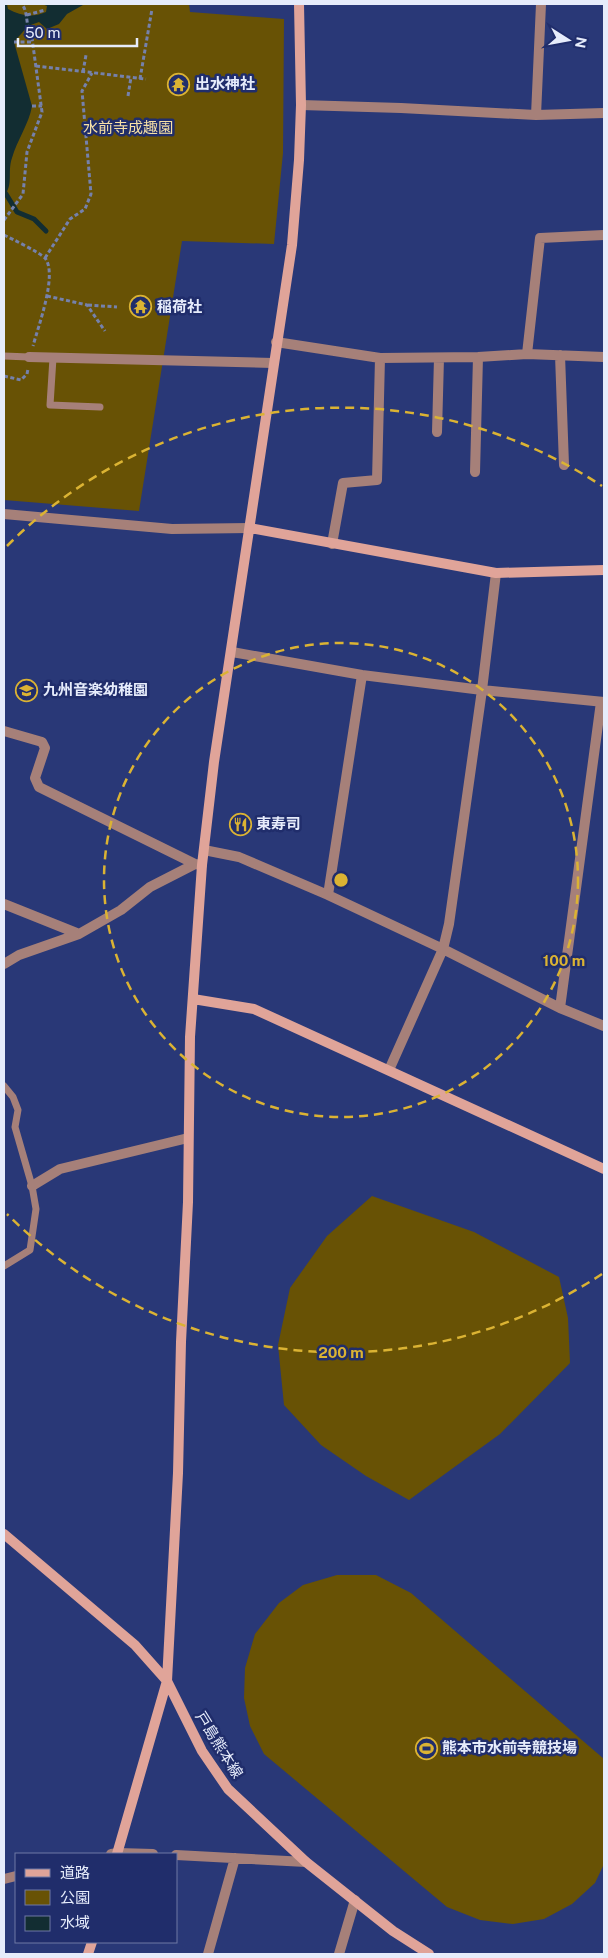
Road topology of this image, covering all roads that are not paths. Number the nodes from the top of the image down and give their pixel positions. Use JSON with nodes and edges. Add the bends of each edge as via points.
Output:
{"nodes":[{"id":1,"x":299,"y":4,"type":"edge"},
{"id":2,"x":541,"y":4,"type":"edge"},
{"id":3,"x":301,"y":105,"type":"junction"},
{"id":4,"x":604,"y":113,"type":"edge"},
{"id":5,"x":536,"y":116,"type":"junction"},
{"id":6,"x":604,"y":235,"type":"edge"},
{"id":7,"x":276,"y":342,"type":"junction"},
{"id":8,"x":528,"y":354,"type":"junction"},
{"id":9,"x":560,"y":355,"type":"junction"},
{"id":10,"x":4,"y":356,"type":"edge"},
{"id":11,"x":29,"y":357,"type":"joint"},
{"id":12,"x":478,"y":357,"type":"junction"},
{"id":13,"x":604,"y":357,"type":"edge"},
{"id":14,"x":53,"y":358,"type":"junction"},
{"id":15,"x":380,"y":358,"type":"junction"},
{"id":16,"x":439,"y":358,"type":"junction"},
{"id":17,"x":273,"y":363,"type":"junction"},
{"id":18,"x":100,"y":408,"type":"dead end"},
{"id":19,"x":437,"y":432,"type":"dead end"},
{"id":20,"x":564,"y":465,"type":"dead end"},
{"id":21,"x":475,"y":472,"type":"dead end"},
{"id":22,"x":4,"y":514,"type":"edge"},
{"id":23,"x":250,"y":528,"type":"junction"},
{"id":24,"x":332,"y":544,"type":"junction"},
{"id":25,"x":604,"y":570,"type":"edge"},
{"id":26,"x":496,"y":573,"type":"junction"},
{"id":27,"x":232,"y":652,"type":"junction"},
{"id":28,"x":362,"y":675,"type":"junction"},
{"id":29,"x":482,"y":690,"type":"junction"},
{"id":30,"x":603,"y":702,"type":"edge"},
{"id":31,"x":4,"y":731,"type":"edge"},
{"id":32,"x":204,"y":850,"type":"junction"},
{"id":33,"x":198,"y":864,"type":"junction"},
{"id":34,"x":328,"y":895,"type":"junction"},
{"id":35,"x":4,"y":904,"type":"edge"},
{"id":36,"x":79,"y":934,"type":"junction"},
{"id":37,"x":442,"y":949,"type":"junction"},
{"id":38,"x":4,"y":964,"type":"edge"},
{"id":39,"x":193,"y":999,"type":"junction"},
{"id":40,"x":560,"y":1008,"type":"junction"},
{"id":41,"x":604,"y":1026,"type":"edge"},
{"id":42,"x":389,"y":1070,"type":"junction"},
{"id":43,"x":4,"y":1086,"type":"edge"},
{"id":44,"x":188,"y":1138,"type":"junction"},
{"id":45,"x":604,"y":1169,"type":"edge"},
{"id":46,"x":32,"y":1186,"type":"junction"},
{"id":47,"x":4,"y":1266,"type":"edge"},
{"id":48,"x":4,"y":1534,"type":"edge"},
{"id":49,"x":167,"y":1681,"type":"junction"},
{"id":50,"x":115,"y":1853,"type":"edge"},
{"id":51,"x":178,"y":1855,"type":"edge"},
{"id":52,"x":236,"y":1858,"type":"junction"},
{"id":53,"x":306,"y":1862,"type":"junction"},
{"id":54,"x":355,"y":1900,"type":"junction"},
{"id":55,"x":208,"y":1954,"type":"edge"},
{"id":56,"x":339,"y":1954,"type":"edge"},
{"id":57,"x":429,"y":1954,"type":"edge"}],
"edges":[{"from":1,"to":3,"type":"street"},
{"from":2,"to":5,"type":"street"},
{"from":3,"to":5,"type":"street"},
{"from":3,"to":7,"type":"street","via":[[292,246]]},
{"from":4,"to":5,"type":"street"},
{"from":6,"to":8,"type":"street","via":[[540,238]]},
{"from":7,"to":15,"type":"street"},
{"from":7,"to":17,"type":"street"},
{"from":8,"to":9,"type":"street"},
{"from":8,"to":12,"type":"street"},
{"from":9,"to":13,"type":"street"},
{"from":9,"to":20,"type":"street"},
{"from":10,"to":11,"type":"lane"},
{"from":11,"to":14,"type":"street"},
{"from":12,"to":16,"type":"street"},
{"from":12,"to":21,"type":"street"},
{"from":14,"to":17,"type":"street"},
{"from":14,"to":18,"type":"lane","via":[[50,405]]},
{"from":15,"to":16,"type":"street"},
{"from":15,"to":24,"type":"street","via":[[377,480],[343,482]]},
{"from":16,"to":19,"type":"street"},
{"from":17,"to":23,"type":"street"},
{"from":22,"to":23,"type":"street","via":[[172,529]]},
{"from":23,"to":24,"type":"street"},
{"from":23,"to":27,"type":"street"},
{"from":24,"to":26,"type":"street"},
{"from":25,"to":26,"type":"street"},
{"from":26,"to":29,"type":"street"},
{"from":27,"to":28,"type":"street"},
{"from":27,"to":32,"type":"street"},
{"from":28,"to":29,"type":"street"},
{"from":28,"to":34,"type":"street"},
{"from":29,"to":30,"type":"street"},
{"from":29,"to":37,"type":"street","via":[[449,924]]},
{"from":30,"to":40,"type":"street"},
{"from":31,"to":33,"type":"street","via":[[42,742],[45,748],[35,778],[39,786]]},
{"from":32,"to":33,"type":"street"},
{"from":32,"to":34,"type":"street","via":[[239,857]]},
{"from":33,"to":36,"type":"street","via":[[150,887],[121,910]]},
{"from":33,"to":39,"type":"street"},
{"from":34,"to":37,"type":"street"},
{"from":35,"to":36,"type":"street"},
{"from":36,"to":38,"type":"street","via":[[19,955]]},
{"from":37,"to":40,"type":"street"},
{"from":37,"to":42,"type":"street"},
{"from":39,"to":42,"type":"street","via":[[254,1009]]},
{"from":39,"to":44,"type":"street"},
{"from":40,"to":41,"type":"street"},
{"from":42,"to":45,"type":"street"},
{"from":43,"to":46,"type":"lane","via":[[18,1110],[15,1127]]},
{"from":44,"to":46,"type":"street","via":[[60,1169]]},
{"from":44,"to":49,"type":"street","via":[[178,1473]]},
{"from":46,"to":47,"type":"lane","via":[[36,1209],[30,1250]]},
{"from":48,"to":49,"type":"street","name":"戸島熊本線","via":[[135,1644]]},
{"from":49,"to":50,"type":"street"},
{"from":49,"to":53,"type":"street","name":"戸島熊本線","via":[[202,1751],[228,1789]]},
{"from":51,"to":52,"type":"street"},
{"from":52,"to":53,"type":"street"},
{"from":52,"to":55,"type":"street"},
{"from":53,"to":54,"type":"street","name":"戸島熊本線"},
{"from":54,"to":56,"type":"street"},
{"from":54,"to":57,"type":"street","name":"戸島熊本線","via":[[393,1931]]}]}
